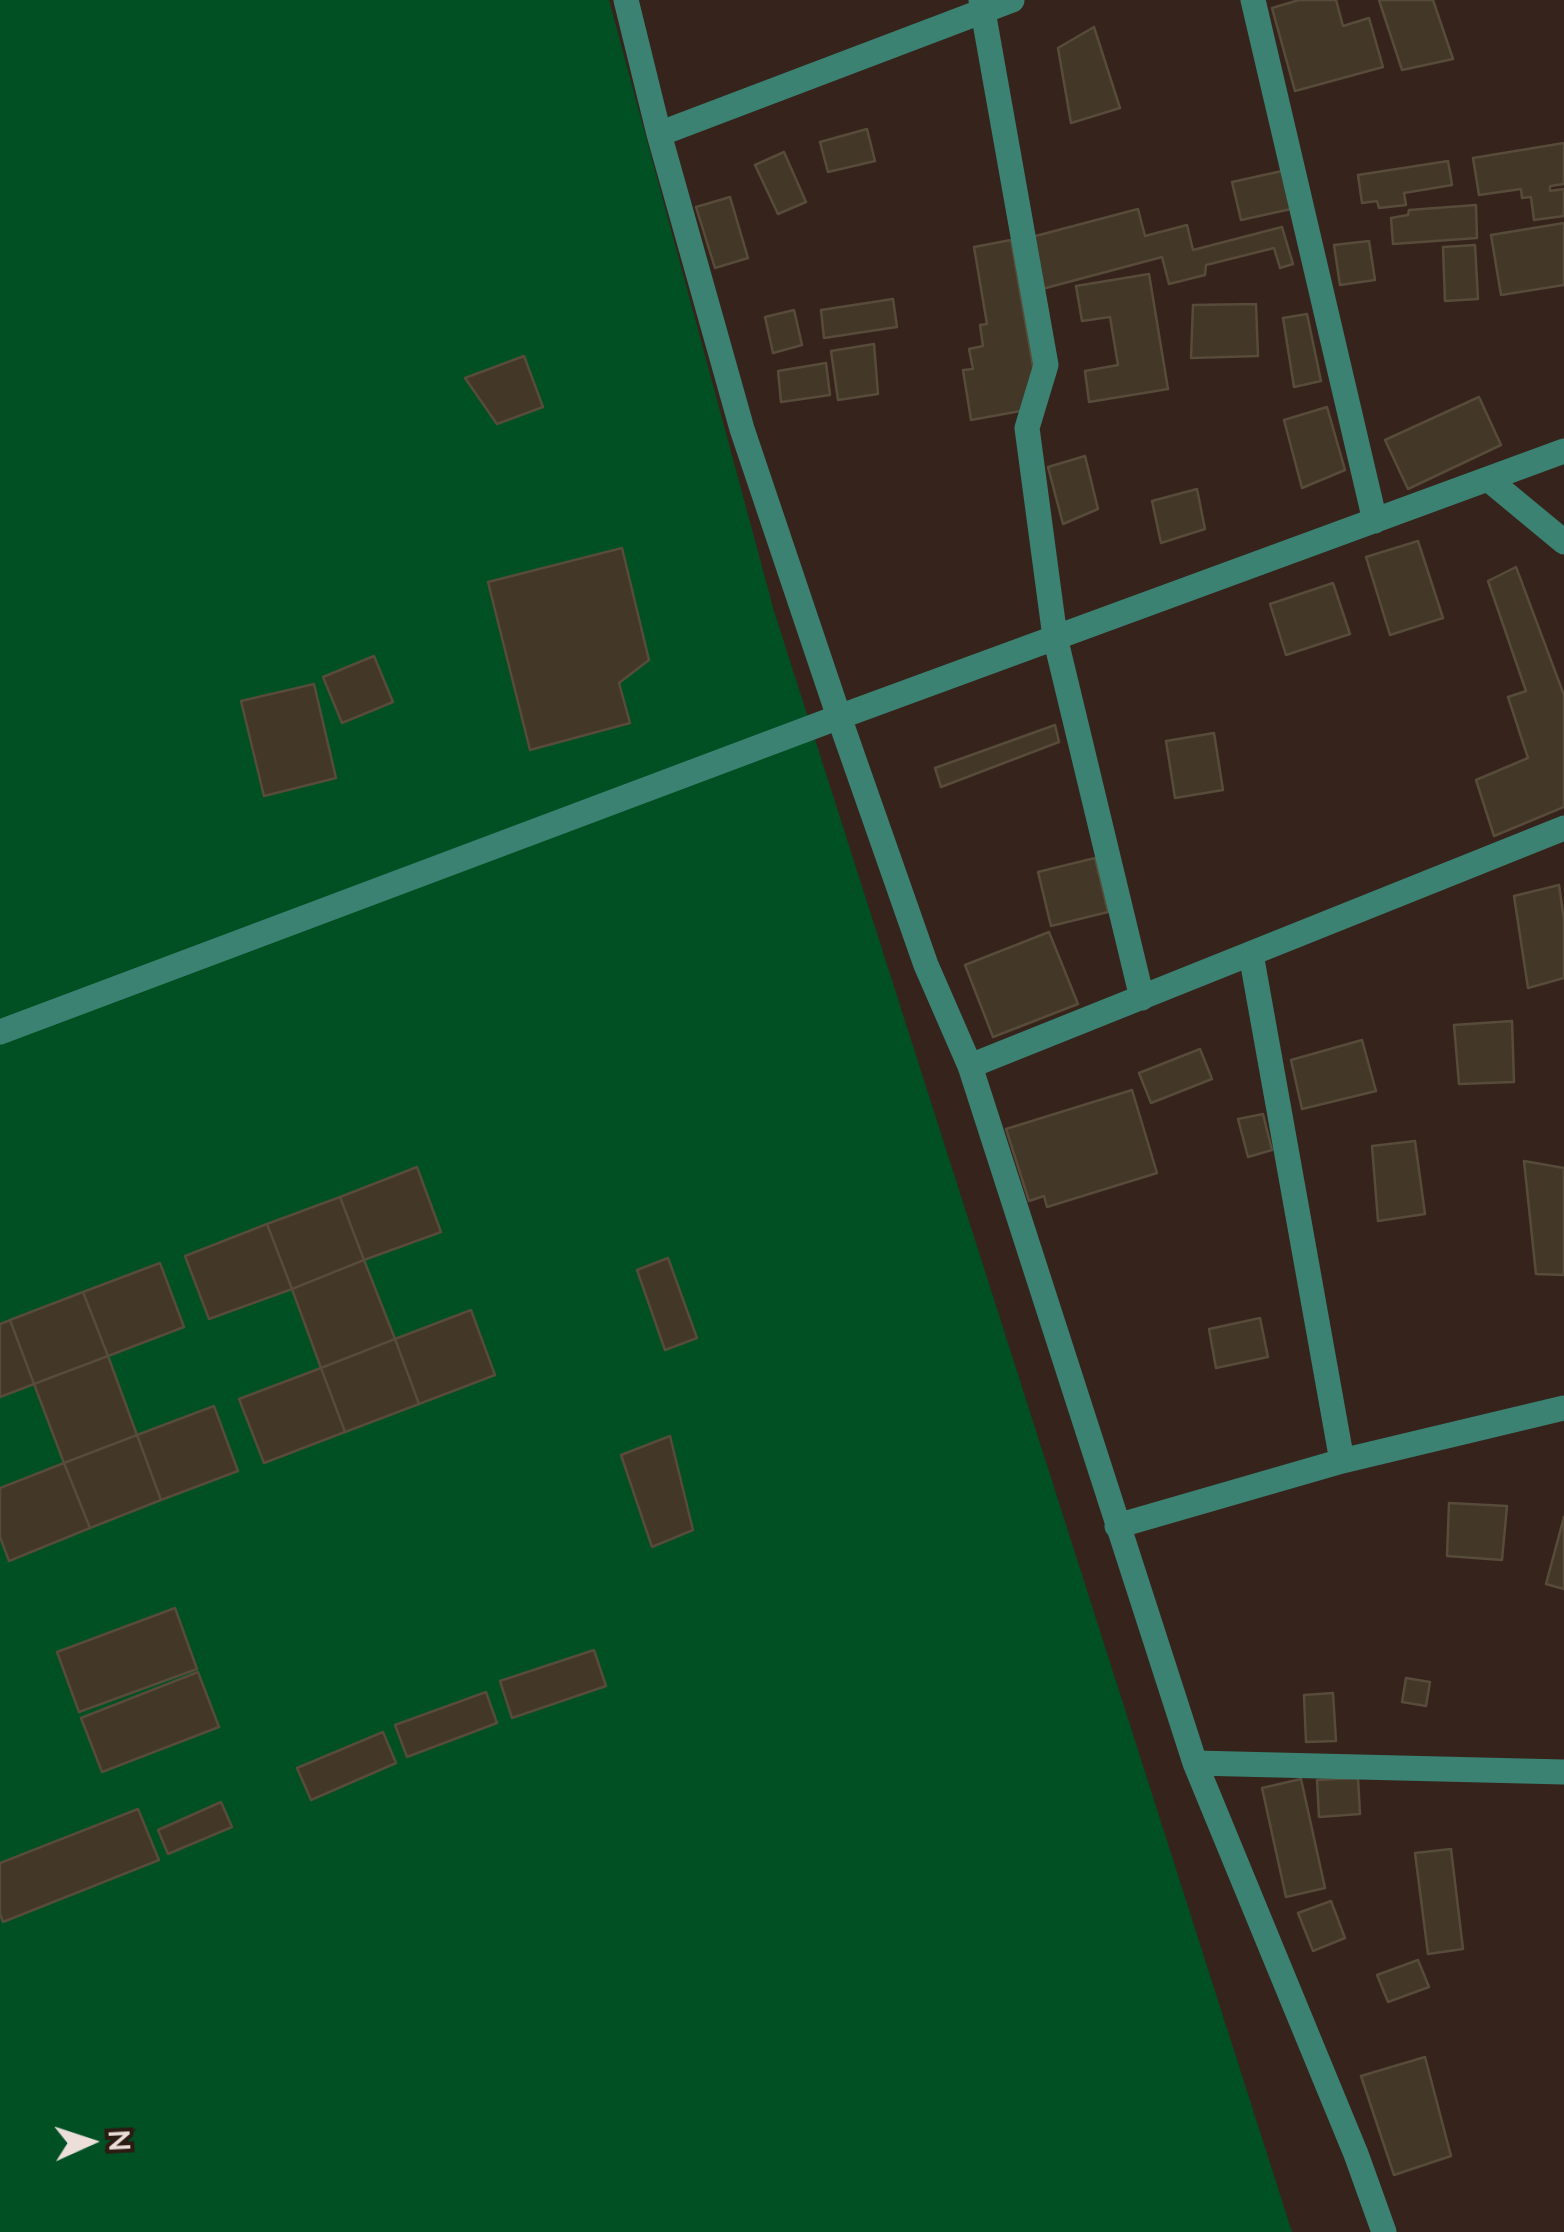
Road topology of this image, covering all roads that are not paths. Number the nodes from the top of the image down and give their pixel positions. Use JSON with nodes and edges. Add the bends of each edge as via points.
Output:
{"nodes":[{"id":1,"x":626,"y":0,"type":"edge"},
{"id":2,"x":1012,"y":0,"type":"edge"},
{"id":3,"x":1253,"y":0,"type":"edge"},
{"id":4,"x":983,"y":5,"type":"edge"},
{"id":5,"x":658,"y":134,"type":"junction"},
{"id":6,"x":1564,"y":451,"type":"edge"},
{"id":7,"x":1488,"y":479,"type":"junction"},
{"id":8,"x":1375,"y":521,"type":"junction"},
{"id":9,"x":1564,"y":542,"type":"edge"},
{"id":10,"x":1056,"y":637,"type":"junction"},
{"id":11,"x":839,"y":717,"type":"junction"},
{"id":12,"x":1564,"y":828,"type":"edge"},
{"id":13,"x":1251,"y":954,"type":"junction"},
{"id":14,"x":1142,"y":998,"type":"junction"},
{"id":15,"x":0,"y":1032,"type":"edge"},
{"id":16,"x":970,"y":1066,"type":"junction"},
{"id":17,"x":1564,"y":1408,"type":"edge"},
{"id":18,"x":1342,"y":1461,"type":"junction"},
{"id":19,"x":1118,"y":1526,"type":"junction"},
{"id":20,"x":1195,"y":1763,"type":"junction"},
{"id":21,"x":1564,"y":1772,"type":"edge"},
{"id":22,"x":1384,"y":2232,"type":"edge"}],
"edges":[{"from":1,"to":5,"type":"street"},
{"from":2,"to":4,"type":"street"},
{"from":3,"to":8,"type":"street"},
{"from":4,"to":5,"type":"street"},
{"from":4,"to":10,"type":"street","via":[[1046,365],[1028,428]]},
{"from":5,"to":11,"type":"street","via":[[742,429]]},
{"from":6,"to":7,"type":"street"},
{"from":7,"to":8,"type":"street"},
{"from":7,"to":9,"type":"street"},
{"from":8,"to":10,"type":"street"},
{"from":10,"to":11,"type":"street"},
{"from":10,"to":14,"type":"street"},
{"from":11,"to":15,"type":"street"},
{"from":11,"to":16,"type":"street","via":[[926,965]]},
{"from":12,"to":13,"type":"street"},
{"from":13,"to":14,"type":"street"},
{"from":13,"to":18,"type":"street"},
{"from":14,"to":16,"type":"street"},
{"from":16,"to":19,"type":"street"},
{"from":17,"to":18,"type":"street"},
{"from":18,"to":19,"type":"street"},
{"from":19,"to":20,"type":"street"},
{"from":20,"to":21,"type":"street"},
{"from":20,"to":22,"type":"street"}]}
